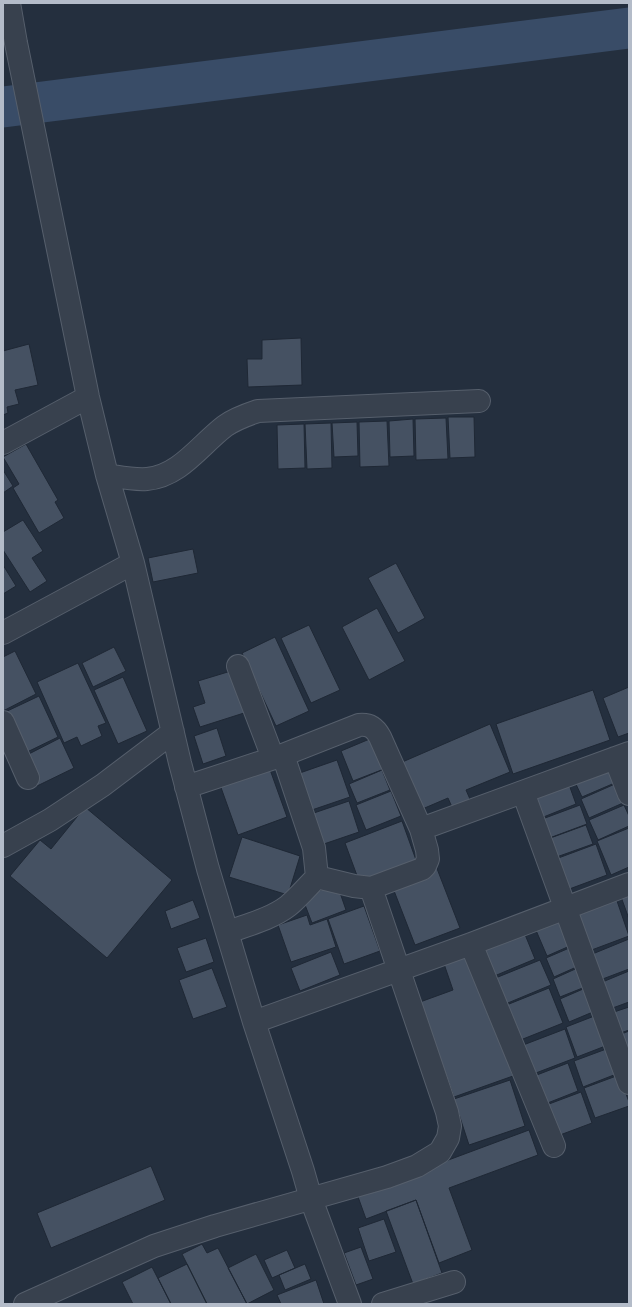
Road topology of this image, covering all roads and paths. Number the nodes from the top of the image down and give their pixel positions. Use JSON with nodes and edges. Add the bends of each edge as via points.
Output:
{"nodes":[{"id":1,"x":9,"y":3,"type":"edge"},
{"id":2,"x":88,"y":397,"type":"junction"},
{"id":3,"x":479,"y":401,"type":"dead end"},
{"id":4,"x":3,"y":443,"type":"edge"},
{"id":5,"x":107,"y":475,"type":"junction"},
{"id":6,"x":133,"y":563,"type":"junction"},
{"id":7,"x":3,"y":633,"type":"edge"},
{"id":8,"x":238,"y":666,"type":"dead end"},
{"id":9,"x":3,"y":722,"type":"edge"},
{"id":10,"x":173,"y":732,"type":"junction"},
{"id":11,"x":278,"y":756,"type":"junction"},
{"id":12,"x":622,"y":756,"type":"edge"},
{"id":13,"x":28,"y":778,"type":"dead end"},
{"id":14,"x":186,"y":787,"type":"junction"},
{"id":15,"x":523,"y":792,"type":"junction"},
{"id":16,"x":629,"y":794,"type":"edge"},
{"id":17,"x":421,"y":829,"type":"junction"},
{"id":18,"x":3,"y":846,"type":"edge"},
{"id":19,"x":317,"y":877,"type":"junction"},
{"id":20,"x":629,"y":884,"type":"edge"},
{"id":21,"x":371,"y":888,"type":"junction"},
{"id":22,"x":566,"y":908,"type":"junction"},
{"id":23,"x":228,"y":932,"type":"junction"},
{"id":24,"x":471,"y":944,"type":"junction"},
{"id":25,"x":398,"y":971,"type":"junction"},
{"id":26,"x":254,"y":1022,"type":"junction"},
{"id":27,"x":629,"y":1082,"type":"edge"},
{"id":28,"x":554,"y":1146,"type":"dead end"},
{"id":29,"x":310,"y":1199,"type":"junction"},
{"id":30,"x":454,"y":1282,"type":"dead end"},
{"id":31,"x":25,"y":1304,"type":"edge"},
{"id":32,"x":350,"y":1304,"type":"edge"},
{"id":33,"x":383,"y":1304,"type":"edge"}],
"edges":[{"from":1,"to":2,"type":"street"},
{"from":2,"to":4,"type":"street"},
{"from":2,"to":5,"type":"street"},
{"from":3,"to":5,"type":"street","via":[[258,412],[239,417],[224,426],[171,472],[148,479]]},
{"from":5,"to":6,"type":"street"},
{"from":6,"to":7,"type":"street"},
{"from":6,"to":10,"type":"street"},
{"from":8,"to":11,"type":"street"},
{"from":9,"to":13,"type":"street"},
{"from":10,"to":14,"type":"street"},
{"from":10,"to":18,"type":"street","via":[[103,785],[50,820]]},
{"from":11,"to":14,"type":"street"},
{"from":11,"to":17,"type":"street","via":[[359,725],[371,726],[380,737]]},
{"from":11,"to":19,"type":"street","via":[[314,848]]},
{"from":12,"to":15,"type":"street"},
{"from":12,"to":16,"type":"street"},
{"from":14,"to":23,"type":"street"},
{"from":15,"to":17,"type":"street"},
{"from":15,"to":22,"type":"street"},
{"from":17,"to":21,"type":"street","via":[[428,859],[425,866],[416,872]]},
{"from":19,"to":21,"type":"street"},
{"from":19,"to":23,"type":"street","via":[[286,907]]},
{"from":20,"to":22,"type":"street"},
{"from":21,"to":25,"type":"street"},
{"from":22,"to":24,"type":"street"},
{"from":22,"to":27,"type":"street"},
{"from":23,"to":26,"type":"street"},
{"from":24,"to":25,"type":"street"},
{"from":24,"to":28,"type":"street"},
{"from":25,"to":26,"type":"street"},
{"from":25,"to":29,"type":"street","via":[[447,1112],[450,1126],[448,1138],[440,1152],[417,1166]]},
{"from":26,"to":29,"type":"street"},
{"from":29,"to":31,"type":"street","via":[[154,1246]]},
{"from":29,"to":32,"type":"street"},
{"from":30,"to":33,"type":"street"}]}
